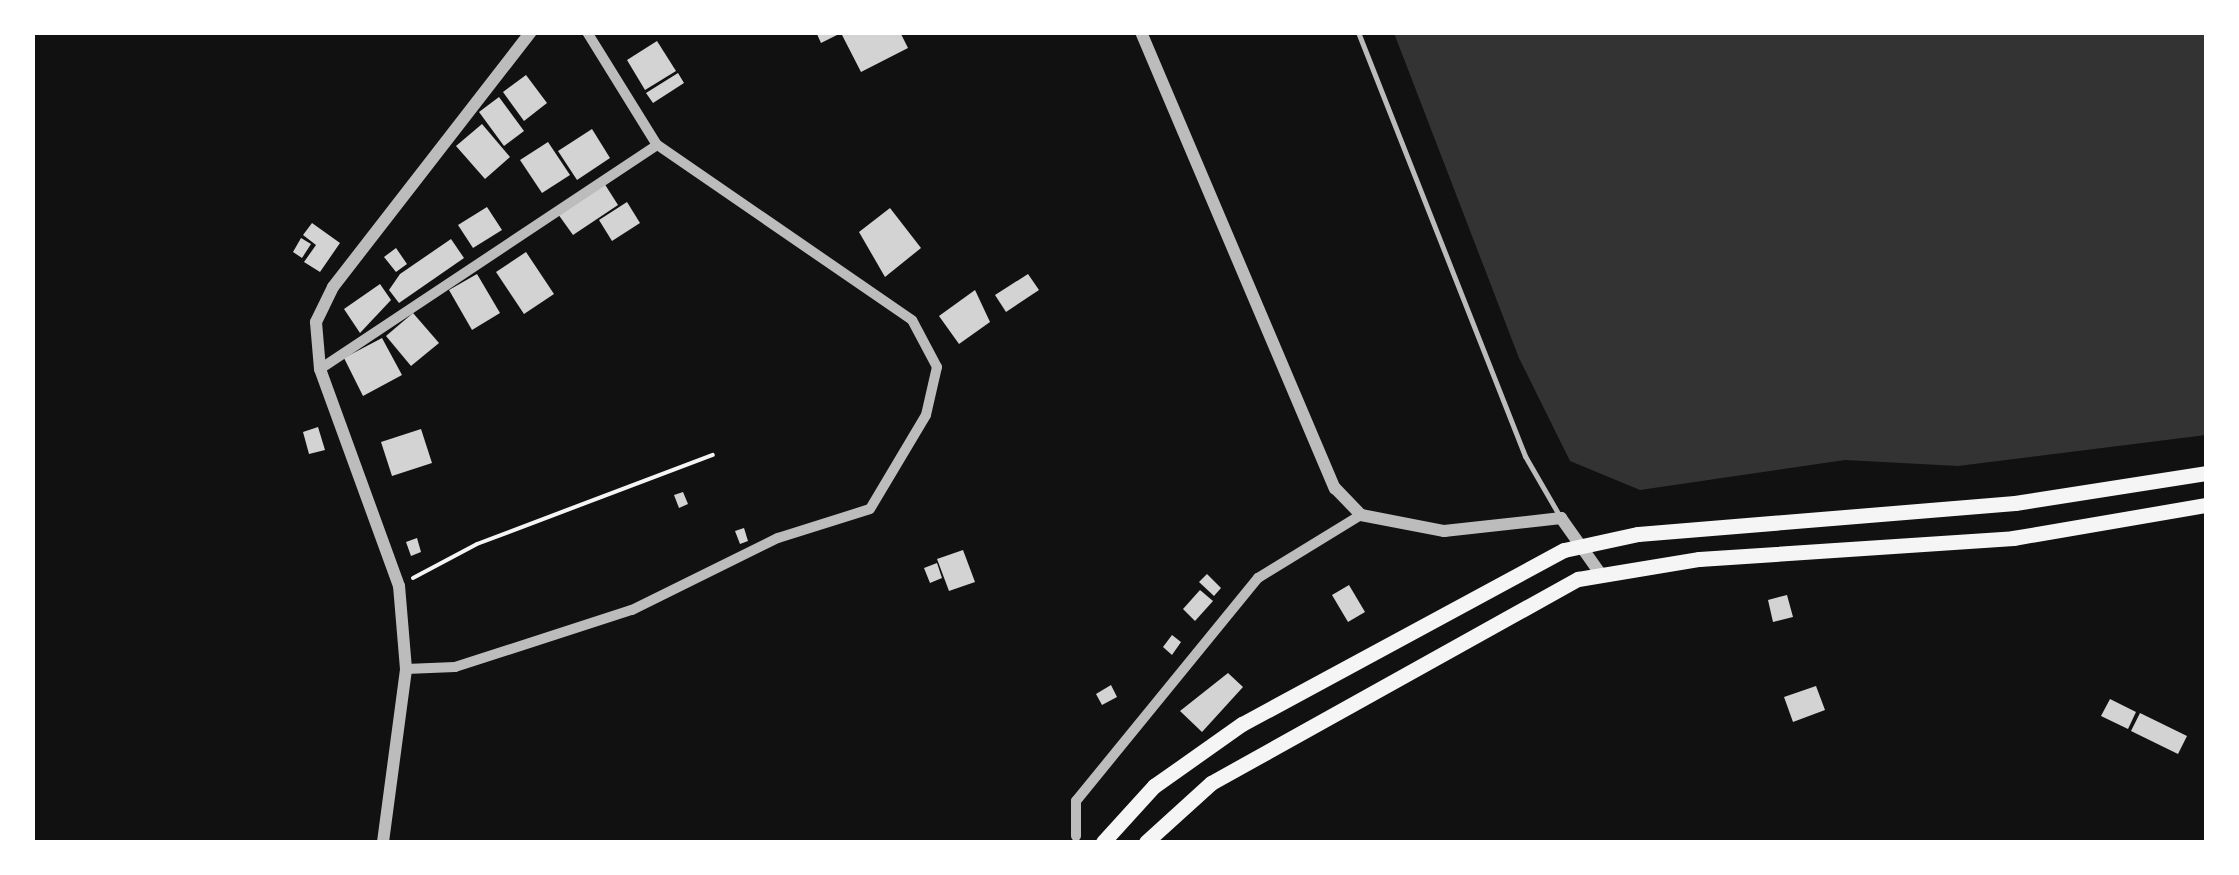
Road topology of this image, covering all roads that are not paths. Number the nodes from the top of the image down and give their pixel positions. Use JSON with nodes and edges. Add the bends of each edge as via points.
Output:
{"nodes":[{"id":1,"x":531,"y":32,"type":"edge"},
{"id":2,"x":587,"y":32,"type":"edge"},
{"id":3,"x":1141,"y":32,"type":"edge"},
{"id":4,"x":1358,"y":32,"type":"edge"},
{"id":5,"x":657,"y":145,"type":"junction"},
{"id":6,"x":320,"y":369,"type":"junction"},
{"id":7,"x":2206,"y":472,"type":"edge"},
{"id":8,"x":2206,"y":505,"type":"edge"},
{"id":9,"x":1360,"y":515,"type":"junction"},
{"id":10,"x":1561,"y":518,"type":"junction"},
{"id":11,"x":1583,"y":545,"type":"junction"},
{"id":12,"x":1600,"y":573,"type":"junction"},
{"id":13,"x":406,"y":668,"type":"junction"},
{"id":14,"x":1076,"y":836,"type":"dead end"},
{"id":15,"x":383,"y":842,"type":"edge"},
{"id":16,"x":1103,"y":842,"type":"edge"},
{"id":17,"x":1146,"y":842,"type":"edge"}],
"edges":[{"from":1,"to":6,"type":"street","via":[[333,286],[316,322]]},
{"from":2,"to":5,"type":"street"},
{"from":3,"to":9,"type":"street","via":[[1335,488]]},
{"from":4,"to":10,"type":"lane","via":[[1525,456]]},
{"from":5,"to":6,"type":"street"},
{"from":5,"to":13,"type":"street","via":[[912,320],[937,368],[926,415],[870,508],[778,538],[632,610],[456,667]]},
{"from":6,"to":13,"type":"street","via":[[399,586]]},
{"from":7,"to":11,"type":"main road","via":[[2015,503]]},
{"from":8,"to":12,"type":"main road","via":[[2013,538]]},
{"from":9,"to":10,"type":"street","via":[[1444,531]]},
{"from":9,"to":14,"type":"street","via":[[1258,578],[1076,801]]},
{"from":10,"to":11,"type":"street"},
{"from":11,"to":12,"type":"street"},
{"from":11,"to":16,"type":"main road","via":[[1242,724],[1154,786]]},
{"from":12,"to":17,"type":"main road","via":[[1248,760]]},
{"from":13,"to":15,"type":"street"}]}
